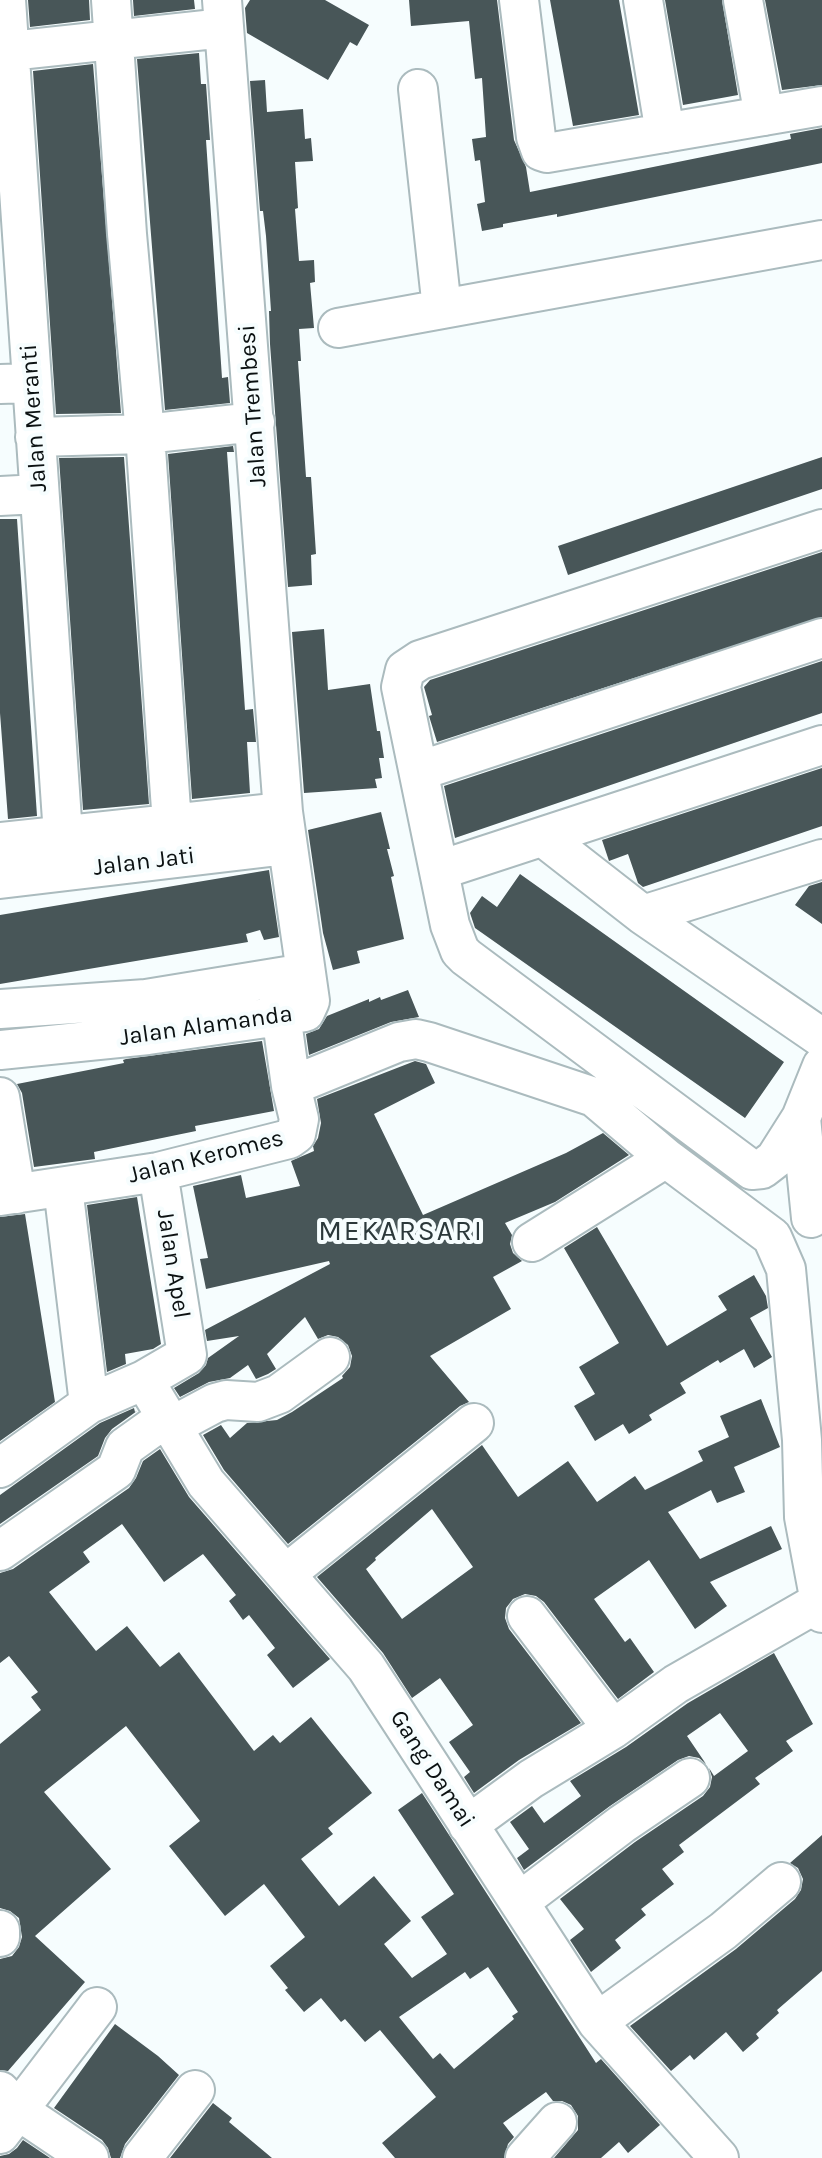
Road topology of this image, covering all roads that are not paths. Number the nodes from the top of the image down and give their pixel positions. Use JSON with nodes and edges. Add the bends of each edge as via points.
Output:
{"nodes":[{"id":1,"x":6,"y":0,"type":"edge"},
{"id":2,"x":111,"y":0,"type":"edge"},
{"id":3,"x":519,"y":0,"type":"edge"},
{"id":4,"x":643,"y":0,"type":"edge"},
{"id":5,"x":743,"y":0,"type":"edge"},
{"id":6,"x":223,"y":14,"type":"edge"},
{"id":7,"x":114,"y":39,"type":"junction"},
{"id":8,"x":4,"y":52,"type":"edge"},
{"id":9,"x":418,"y":89,"type":"dead end"},
{"id":10,"x":822,"y":106,"type":"edge"},
{"id":11,"x":764,"y":116,"type":"junction"},
{"id":12,"x":665,"y":133,"type":"junction"},
{"id":13,"x":822,"y":240,"type":"edge"},
{"id":14,"x":442,"y":309,"type":"junction"},
{"id":15,"x":338,"y":328,"type":"dead end"},
{"id":16,"x":16,"y":384,"type":"edge"},
{"id":17,"x":255,"y":422,"type":"junction"},
{"id":18,"x":145,"y":434,"type":"junction"},
{"id":19,"x":35,"y":437,"type":"junction"},
{"id":20,"x":39,"y":494,"type":"junction"},
{"id":21,"x":0,"y":496,"type":"edge"},
{"id":22,"x":822,"y":529,"type":"edge"},
{"id":23,"x":822,"y":638,"type":"edge"},
{"id":24,"x":822,"y":745,"type":"edge"},
{"id":25,"x":419,"y":771,"type":"junction"},
{"id":26,"x":172,"y":824,"type":"junction"},
{"id":27,"x":285,"y":829,"type":"junction"},
{"id":28,"x":63,"y":835,"type":"junction"},
{"id":29,"x":543,"y":837,"type":"junction"},
{"id":30,"x":0,"y":842,"type":"edge"},
{"id":31,"x":822,"y":859,"type":"edge"},
{"id":32,"x":440,"y":870,"type":"junction"},
{"id":33,"x":0,"y":879,"type":"edge"},
{"id":34,"x":643,"y":915,"type":"junction"},
{"id":35,"x":290,"y":976,"type":"junction"},
{"id":36,"x":0,"y":1009,"type":"edge"},
{"id":37,"x":280,"y":1016,"type":"junction"},
{"id":38,"x":147,"y":1017,"type":"junction"},
{"id":39,"x":822,"y":1038,"type":"edge"},
{"id":40,"x":0,"y":1050,"type":"edge"},
{"id":41,"x":822,"y":1066,"type":"edge"},
{"id":42,"x":291,"y":1086,"type":"junction"},
{"id":43,"x":0,"y":1097,"type":"edge"},
{"id":44,"x":801,"y":1118,"type":"junction"},
{"id":45,"x":666,"y":1158,"type":"junction"},
{"id":46,"x":158,"y":1172,"type":"junction"},
{"id":47,"x":63,"y":1187,"type":"junction"},
{"id":48,"x":8,"y":1195,"type":"edge"},
{"id":49,"x":817,"y":1216,"type":"edge"},
{"id":50,"x":772,"y":1237,"type":"junction"},
{"id":51,"x":532,"y":1242,"type":"dead end"},
{"id":52,"x":330,"y":1357,"type":"dead end"},
{"id":53,"x":144,"y":1380,"type":"junction"},
{"id":54,"x":89,"y":1404,"type":"junction"},
{"id":55,"x":170,"y":1422,"type":"junction"},
{"id":56,"x":474,"y":1423,"type":"dead end"},
{"id":57,"x":812,"y":1440,"type":"edge"},
{"id":58,"x":0,"y":1468,"type":"edge"},
{"id":59,"x":0,"y":1550,"type":"edge"},
{"id":60,"x":287,"y":1573,"type":"junction"},
{"id":61,"x":820,"y":1607,"type":"edge"},
{"id":62,"x":527,"y":1616,"type":"dead end"},
{"id":63,"x":613,"y":1729,"type":"junction"},
{"id":64,"x":690,"y":1778,"type":"dead end"},
{"id":65,"x":468,"y":1825,"type":"junction"},
{"id":66,"x":781,"y":1882,"type":"dead end"},
{"id":67,"x":519,"y":1902,"type":"junction"},
{"id":68,"x":0,"y":1930,"type":"edge"},
{"id":69,"x":0,"y":1937,"type":"edge"},
{"id":70,"x":97,"y":2007,"type":"dead end"},
{"id":71,"x":597,"y":2022,"type":"junction"},
{"id":72,"x":195,"y":2090,"type":"dead end"},
{"id":73,"x":6,"y":2112,"type":"edge"},
{"id":74,"x":557,"y":2122,"type":"dead end"},
{"id":75,"x":89,"y":2158,"type":"edge"},
{"id":76,"x":142,"y":2158,"type":"edge"},
{"id":77,"x":525,"y":2158,"type":"edge"},
{"id":78,"x":719,"y":2158,"type":"edge"}],
"edges":[{"from":1,"to":8,"type":"street","name":"Jalan Meranti"},
{"from":2,"to":7,"type":"street"},
{"from":3,"to":12,"type":"street","via":[[541,151],[553,154]]},
{"from":4,"to":12,"type":"street"},
{"from":5,"to":11,"type":"street"},
{"from":6,"to":7,"type":"street"},
{"from":6,"to":17,"type":"street","name":"Jalan Trembesi"},
{"from":7,"to":8,"type":"street"},
{"from":7,"to":18,"type":"street"},
{"from":8,"to":16,"type":"street","name":"Jalan Meranti"},
{"from":9,"to":14,"type":"street"},
{"from":10,"to":11,"type":"street"},
{"from":11,"to":12,"type":"street"},
{"from":13,"to":14,"type":"street"},
{"from":14,"to":15,"type":"street"},
{"from":16,"to":19,"type":"street","name":"Jalan Meranti"},
{"from":17,"to":18,"type":"street"},
{"from":17,"to":27,"type":"street","name":"Jalan Trembesi"},
{"from":18,"to":19,"type":"street"},
{"from":18,"to":26,"type":"street"},
{"from":19,"to":20,"type":"street","name":"Jalan Meranti"},
{"from":20,"to":21,"type":"street"},
{"from":20,"to":28,"type":"street","name":"Jalan Meranti"},
{"from":22,"to":25,"type":"street","via":[[420,660],[405,670],[401,687]]},
{"from":23,"to":25,"type":"street"},
{"from":24,"to":29,"type":"street"},
{"from":25,"to":32,"type":"street"},
{"from":26,"to":27,"type":"street","name":"Jalan Jati"},
{"from":26,"to":28,"type":"street","name":"Jalan Jati"},
{"from":27,"to":33,"type":"street","name":"Jalan Jati"},
{"from":27,"to":35,"type":"street","name":"Jalan Trembesi"},
{"from":28,"to":30,"type":"street","name":"Jalan Jati"},
{"from":29,"to":32,"type":"street"},
{"from":29,"to":34,"type":"street"},
{"from":31,"to":34,"type":"street"},
{"from":32,"to":44,"type":"street","via":[[450,925],[466,957],[752,1170],[775,1159]]},
{"from":34,"to":39,"type":"street"},
{"from":35,"to":37,"type":"street","name":"Jalan Keromes"},
{"from":35,"to":38,"type":"street","name":"Jalan Alamanda"},
{"from":36,"to":38,"type":"street","name":"Jalan Alamanda"},
{"from":37,"to":38,"type":"street","name":"Jalan Alamanda"},
{"from":37,"to":42,"type":"street","name":"Jalan Keromes"},
{"from":38,"to":40,"type":"street","name":"Jalan Alamanda"},
{"from":41,"to":44,"type":"street"},
{"from":42,"to":45,"type":"street","via":[[416,1039],[594,1097]]},
{"from":42,"to":46,"type":"street","name":"Jalan Keromes","via":[[299,1119],[296,1134],[289,1139]]},
{"from":43,"to":48,"type":"street","name":"Jalan Keromes"},
{"from":44,"to":49,"type":"street"},
{"from":45,"to":50,"type":"street"},
{"from":45,"to":51,"type":"street"},
{"from":46,"to":47,"type":"street","name":"Jalan Keromes"},
{"from":46,"to":53,"type":"street","name":"Jalan Apel","via":[[187,1355]]},
{"from":47,"to":48,"type":"street","name":"Jalan Keromes"},
{"from":47,"to":54,"type":"street"},
{"from":49,"to":50,"type":"street"},
{"from":50,"to":57,"type":"street","via":[[786,1269]]},
{"from":52,"to":55,"type":"street","via":[[279,1394],[258,1402],[226,1400]]},
{"from":53,"to":54,"type":"street"},
{"from":53,"to":55,"type":"street","name":"Gang Damai"},
{"from":54,"to":58,"type":"street"},
{"from":55,"to":59,"type":"street","via":[[125,1447],[116,1470]]},
{"from":55,"to":60,"type":"street","name":"Gang Damai","via":[[206,1483]]},
{"from":56,"to":60,"type":"street"},
{"from":57,"to":61,"type":"street","via":[[804,1517]]},
{"from":60,"to":65,"type":"street","name":"Gang Damai","via":[[366,1667]]},
{"from":61,"to":63,"type":"street","via":[[676,1684]]},
{"from":62,"to":63,"type":"street"},
{"from":63,"to":65,"type":"street"},
{"from":64,"to":67,"type":"street"},
{"from":65,"to":67,"type":"street","name":"Gang Damai"},
{"from":66,"to":71,"type":"street"},
{"from":67,"to":71,"type":"street","name":"Gang Damai"},
{"from":68,"to":69,"type":"street"},
{"from":70,"to":73,"type":"street"},
{"from":71,"to":78,"type":"street","name":"Gang Damai"},
{"from":72,"to":76,"type":"street"},
{"from":73,"to":75,"type":"street"},
{"from":74,"to":77,"type":"street"}]}
